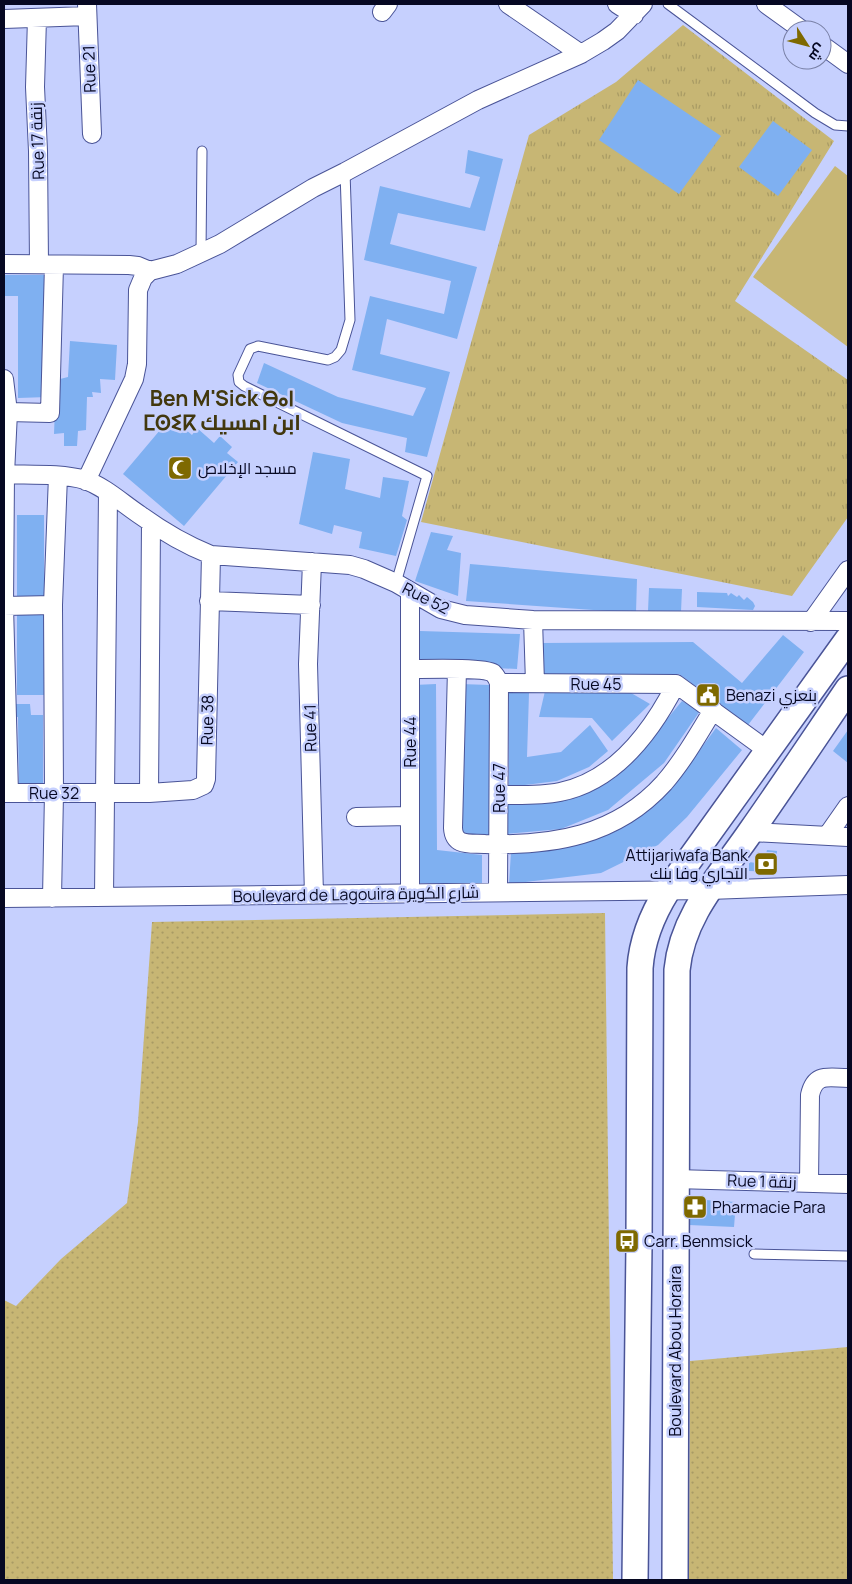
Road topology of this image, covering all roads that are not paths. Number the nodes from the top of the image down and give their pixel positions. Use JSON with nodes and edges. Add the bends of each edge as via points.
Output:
{"nodes":[{"id":1,"x":508,"y":4,"type":"edge"},
{"id":2,"x":617,"y":4,"type":"edge"},
{"id":3,"x":668,"y":4,"type":"edge"},
{"id":4,"x":771,"y":5,"type":"edge"},
{"id":5,"x":638,"y":9,"type":"edge"},
{"id":6,"x":87,"y":10,"type":"edge"},
{"id":7,"x":37,"y":18,"type":"junction"},
{"id":8,"x":4,"y":19,"type":"edge"},
{"id":9,"x":790,"y":20,"type":"edge"},
{"id":10,"x":832,"y":52,"type":"edge"},
{"id":11,"x":581,"y":54,"type":"junction"},
{"id":12,"x":848,"y":62,"type":"edge"},
{"id":13,"x":848,"y":126,"type":"edge"},
{"id":14,"x":92,"y":134,"type":"dead end"},
{"id":15,"x":202,"y":151,"type":"dead end"},
{"id":16,"x":345,"y":172,"type":"junction"},
{"id":17,"x":200,"y":254,"type":"junction"},
{"id":18,"x":4,"y":264,"type":"edge"},
{"id":19,"x":46,"y":264,"type":"junction"},
{"id":20,"x":150,"y":270,"type":"junction"},
{"id":21,"x":4,"y":379,"type":"edge"},
{"id":22,"x":8,"y":412,"type":"junction"},
{"id":23,"x":4,"y":474,"type":"edge"},
{"id":24,"x":58,"y":476,"type":"junction"},
{"id":25,"x":86,"y":481,"type":"junction"},
{"id":26,"x":108,"y":492,"type":"junction"},
{"id":27,"x":151,"y":523,"type":"junction"},
{"id":28,"x":211,"y":555,"type":"junction"},
{"id":29,"x":312,"y":562,"type":"junction"},
{"id":30,"x":848,"y":570,"type":"edge"},
{"id":31,"x":403,"y":587,"type":"junction"},
{"id":32,"x":210,"y":600,"type":"junction"},
{"id":33,"x":53,"y":605,"type":"junction"},
{"id":34,"x":311,"y":605,"type":"junction"},
{"id":35,"x":4,"y":606,"type":"edge"},
{"id":36,"x":533,"y":620,"type":"junction"},
{"id":37,"x":811,"y":622,"type":"junction"},
{"id":38,"x":848,"y":622,"type":"edge"},
{"id":39,"x":848,"y":639,"type":"edge"},
{"id":40,"x":410,"y":669,"type":"junction"},
{"id":41,"x":457,"y":669,"type":"junction"},
{"id":42,"x":500,"y":683,"type":"junction"},
{"id":43,"x":535,"y":683,"type":"junction"},
{"id":44,"x":676,"y":684,"type":"junction"},
{"id":45,"x":848,"y":689,"type":"edge"},
{"id":46,"x":713,"y":710,"type":"junction"},
{"id":47,"x":768,"y":750,"type":"junction"},
{"id":48,"x":6,"y":793,"type":"edge"},
{"id":49,"x":54,"y":793,"type":"junction"},
{"id":50,"x":104,"y":793,"type":"junction"},
{"id":51,"x":149,"y":793,"type":"junction"},
{"id":52,"x":499,"y":795,"type":"junction"},
{"id":53,"x":848,"y":806,"type":"edge"},
{"id":54,"x":410,"y":816,"type":"junction"},
{"id":55,"x":356,"y":817,"type":"dead end"},
{"id":56,"x":751,"y":832,"type":"junction"},
{"id":57,"x":827,"y":836,"type":"junction"},
{"id":58,"x":848,"y":837,"type":"edge"},
{"id":59,"x":498,"y":844,"type":"junction"},
{"id":60,"x":848,"y":885,"type":"edge"},
{"id":61,"x":667,"y":890,"type":"junction"},
{"id":62,"x":709,"y":890,"type":"junction"},
{"id":63,"x":498,"y":892,"type":"junction"},
{"id":64,"x":410,"y":893,"type":"junction"},
{"id":65,"x":314,"y":895,"type":"junction"},
{"id":66,"x":104,"y":897,"type":"junction"},
{"id":67,"x":4,"y":898,"type":"edge"},
{"id":68,"x":52,"y":898,"type":"junction"},
{"id":69,"x":848,"y":1078,"type":"edge"},
{"id":70,"x":675,"y":1179,"type":"junction"},
{"id":71,"x":809,"y":1183,"type":"junction"},
{"id":72,"x":848,"y":1184,"type":"edge"},
{"id":73,"x":754,"y":1254,"type":"dead end"},
{"id":74,"x":848,"y":1256,"type":"edge"},
{"id":75,"x":635,"y":1580,"type":"edge"},
{"id":76,"x":675,"y":1580,"type":"edge"}],
"edges":[{"from":1,"to":11,"type":"street"},
{"from":2,"to":5,"type":"street"},
{"from":3,"to":13,"type":"lane","via":[[815,113],[834,125]]},
{"from":4,"to":9,"type":"street"},
{"from":5,"to":11,"type":"street","via":[[617,31]]},
{"from":6,"to":7,"type":"street"},
{"from":6,"to":14,"type":"street","name":"Rue 21"},
{"from":7,"to":8,"type":"street"},
{"from":7,"to":19,"type":"street","name":"Rue 17 زنقة","via":[[35,88]]},
{"from":10,"to":12,"type":"street"},
{"from":11,"to":16,"type":"street","via":[[478,100]]},
{"from":15,"to":17,"type":"lane"},
{"from":16,"to":17,"type":"street"},
{"from":16,"to":31,"type":"lane","via":[[350,320],[341,350],[328,360],[258,346],[250,349],[238,375],[244,386],[427,476]]},
{"from":17,"to":20,"type":"street","via":[[168,267]]},
{"from":18,"to":19,"type":"street"},
{"from":19,"to":20,"type":"street","via":[[129,265]]},
{"from":19,"to":22,"type":"street","name":"Rue 17 زنقة","via":[[50,412]]},
{"from":20,"to":25,"type":"street","via":[[138,290],[134,379]]},
{"from":21,"to":22,"type":"street"},
{"from":22,"to":23,"type":"street"},
{"from":23,"to":24,"type":"street"},
{"from":23,"to":35,"type":"street"},
{"from":24,"to":25,"type":"street","name":"Rue 52"},
{"from":24,"to":33,"type":"street"},
{"from":25,"to":26,"type":"street","name":"Rue 52"},
{"from":26,"to":27,"type":"street","name":"Rue 52"},
{"from":26,"to":50,"type":"street"},
{"from":27,"to":28,"type":"street","name":"Rue 52"},
{"from":27,"to":51,"type":"street"},
{"from":28,"to":29,"type":"street","name":"Rue 52"},
{"from":28,"to":32,"type":"street","name":"Rue 38"},
{"from":29,"to":31,"type":"street","name":"Rue 52","via":[[350,565]]},
{"from":29,"to":34,"type":"street","name":"Rue 41"},
{"from":30,"to":37,"type":"street"},
{"from":31,"to":36,"type":"street","name":"Rue 52","via":[[453,613]]},
{"from":31,"to":40,"type":"street","name":"Rue 44"},
{"from":32,"to":34,"type":"street"},
{"from":32,"to":51,"type":"street","name":"Rue 38","via":[[206,779],[204,785],[193,790]]},
{"from":33,"to":35,"type":"street"},
{"from":33,"to":49,"type":"street"},
{"from":34,"to":65,"type":"street","name":"Rue 41","via":[[308,664]]},
{"from":35,"to":48,"type":"street"},
{"from":36,"to":37,"type":"street","name":"Rue 52"},
{"from":36,"to":43,"type":"street"},
{"from":37,"to":38,"type":"street","name":"Rue 52"},
{"from":39,"to":47,"type":"main road"},
{"from":40,"to":41,"type":"street"},
{"from":40,"to":54,"type":"street","name":"Rue 44"},
{"from":41,"to":42,"type":"street","via":[[489,672]]},
{"from":41,"to":59,"type":"street","via":[[453,835],[464,843]]},
{"from":42,"to":43,"type":"street","name":"Rue 45"},
{"from":42,"to":52,"type":"street","name":"Rue 47"},
{"from":43,"to":44,"type":"street","name":"Rue 45"},
{"from":44,"to":46,"type":"street"},
{"from":44,"to":52,"type":"street","via":[[657,718],[640,739],[622,758],[593,779],[551,794]]},
{"from":45,"to":56,"type":"main road","name":"Boulevard Abou Horaira"},
{"from":46,"to":47,"type":"street"},
{"from":46,"to":59,"type":"street","via":[[674,771],[632,810],[584,834],[556,840]]},
{"from":47,"to":61,"type":"main road"},
{"from":48,"to":49,"type":"street","name":"Rue 32"},
{"from":49,"to":50,"type":"street","name":"Rue 32"},
{"from":49,"to":68,"type":"street"},
{"from":50,"to":51,"type":"street","name":"Rue 38"},
{"from":50,"to":66,"type":"street"},
{"from":52,"to":59,"type":"street","name":"Rue 47"},
{"from":53,"to":57,"type":"street"},
{"from":54,"to":55,"type":"street"},
{"from":54,"to":64,"type":"street","name":"Rue 44"},
{"from":56,"to":57,"type":"street"},
{"from":56,"to":62,"type":"main road","name":"Boulevard Abou Horaira"},
{"from":57,"to":58,"type":"street"},
{"from":59,"to":63,"type":"street","name":"Rue 47"},
{"from":60,"to":62,"type":"street","name":"Boulevard de Lagouira شارع الكويرة"},
{"from":61,"to":62,"type":"street","name":"Boulevard de Lagouira شارع الكويرة"},
{"from":61,"to":63,"type":"street","name":"Boulevard de Lagouira شارع الكويرة"},
{"from":61,"to":75,"type":"main road","via":[[649,926],[640,968]]},
{"from":62,"to":70,"type":"main road","name":"Boulevard Abou Horaira","via":[[690,922],[678,957]]},
{"from":63,"to":64,"type":"street","name":"Boulevard de Lagouira شارع الكويرة"},
{"from":64,"to":65,"type":"street","name":"Boulevard de Lagouira شارع الكويرة"},
{"from":65,"to":66,"type":"street","name":"Boulevard de Lagouira شارع الكويرة"},
{"from":66,"to":68,"type":"street","name":"Boulevard de Lagouira شارع الكويرة"},
{"from":67,"to":68,"type":"street","name":"Boulevard de Lagouira شارع الكويرة"},
{"from":69,"to":71,"type":"street","via":[[820,1078],[812,1087]]},
{"from":70,"to":71,"type":"street","name":"Rue 1 زنقة"},
{"from":70,"to":76,"type":"main road","name":"Boulevard Abou Horaira"},
{"from":71,"to":72,"type":"street","name":"Rue 1 زنقة"},
{"from":73,"to":74,"type":"lane"}]}
